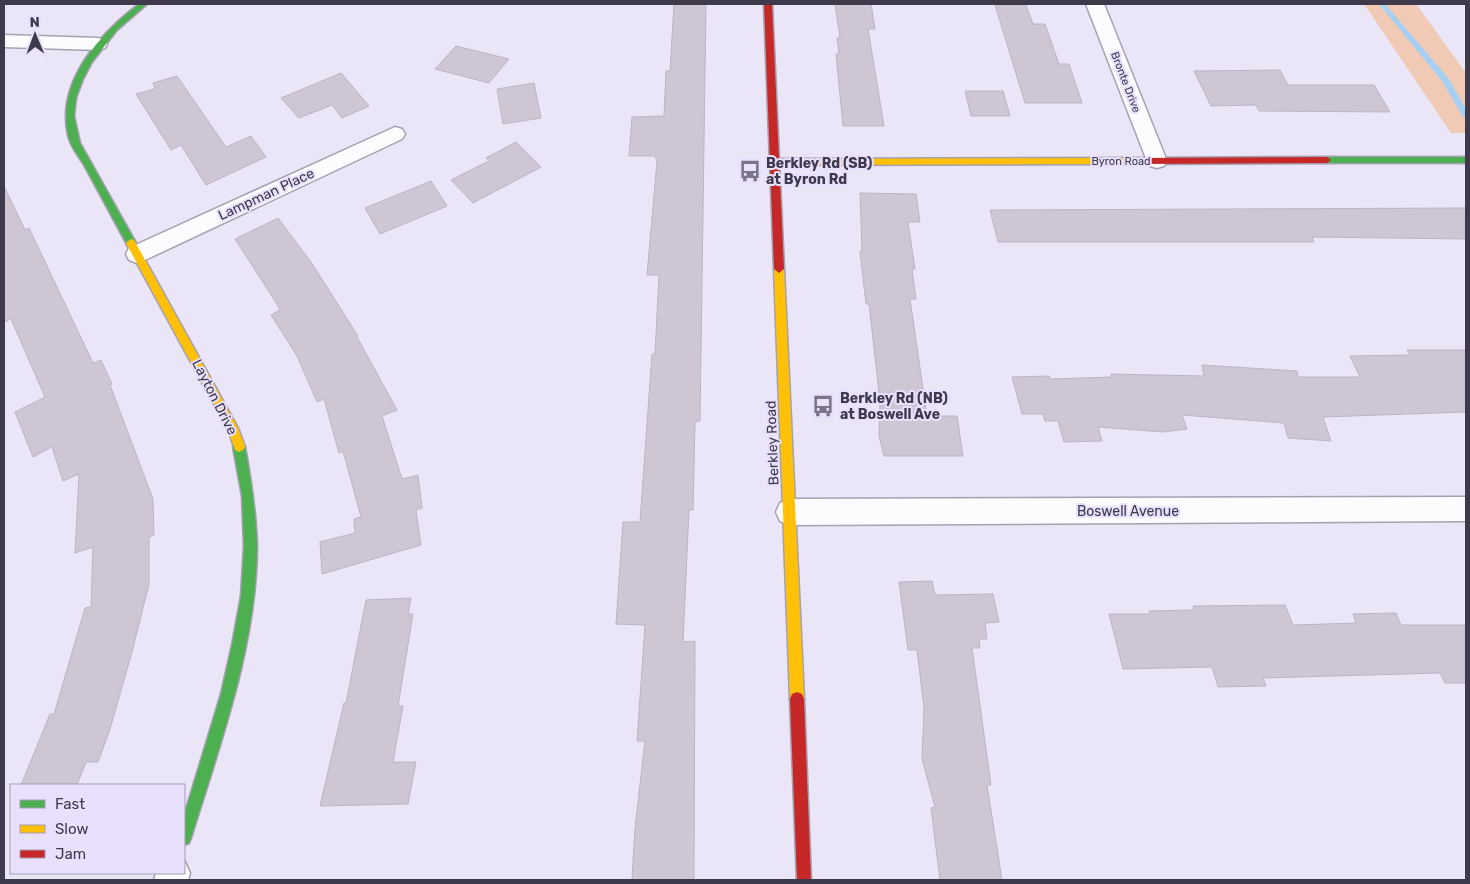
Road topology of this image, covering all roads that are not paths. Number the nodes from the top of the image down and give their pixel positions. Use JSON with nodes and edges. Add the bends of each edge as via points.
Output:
{"nodes":[{"id":1,"x":143,"y":4,"type":"edge"},
{"id":2,"x":768,"y":4,"type":"edge"},
{"id":3,"x":1095,"y":4,"type":"edge"},
{"id":4,"x":4,"y":41,"type":"edge"},
{"id":5,"x":98,"y":44,"type":"junction"},
{"id":6,"x":395,"y":134,"type":"dead end"},
{"id":7,"x":1466,"y":160,"type":"edge"},
{"id":8,"x":1157,"y":161,"type":"junction"},
{"id":9,"x":775,"y":162,"type":"junction"},
{"id":10,"x":137,"y":254,"type":"junction"},
{"id":11,"x":1466,"y":510,"type":"edge"},
{"id":12,"x":790,"y":512,"type":"junction"},
{"id":13,"x":185,"y":835,"type":"edge"},
{"id":14,"x":804,"y":880,"type":"edge"}],
"edges":[{"from":1,"to":5,"type":"street","name":"Layton Drive"},
{"from":2,"to":9,"type":"street","name":"Berkley Road"},
{"from":3,"to":8,"type":"street","name":"Bronte Drive"},
{"from":4,"to":5,"type":"street"},
{"from":5,"to":10,"type":"street","name":"Layton Drive","via":[[75,88],[71,106],[72,135]]},
{"from":6,"to":10,"type":"street","name":"Lampman Place"},
{"from":7,"to":8,"type":"street","name":"Byron Road"},
{"from":8,"to":9,"type":"street","name":"Byron Road"},
{"from":9,"to":12,"type":"street","name":"Berkley Road"},
{"from":10,"to":13,"type":"street","name":"Layton Drive","via":[[234,431],[244,466],[250,512],[247,606],[219,722]]},
{"from":11,"to":12,"type":"street","name":"Boswell Avenue"},
{"from":12,"to":14,"type":"street","name":"Berkley Road"}]}
